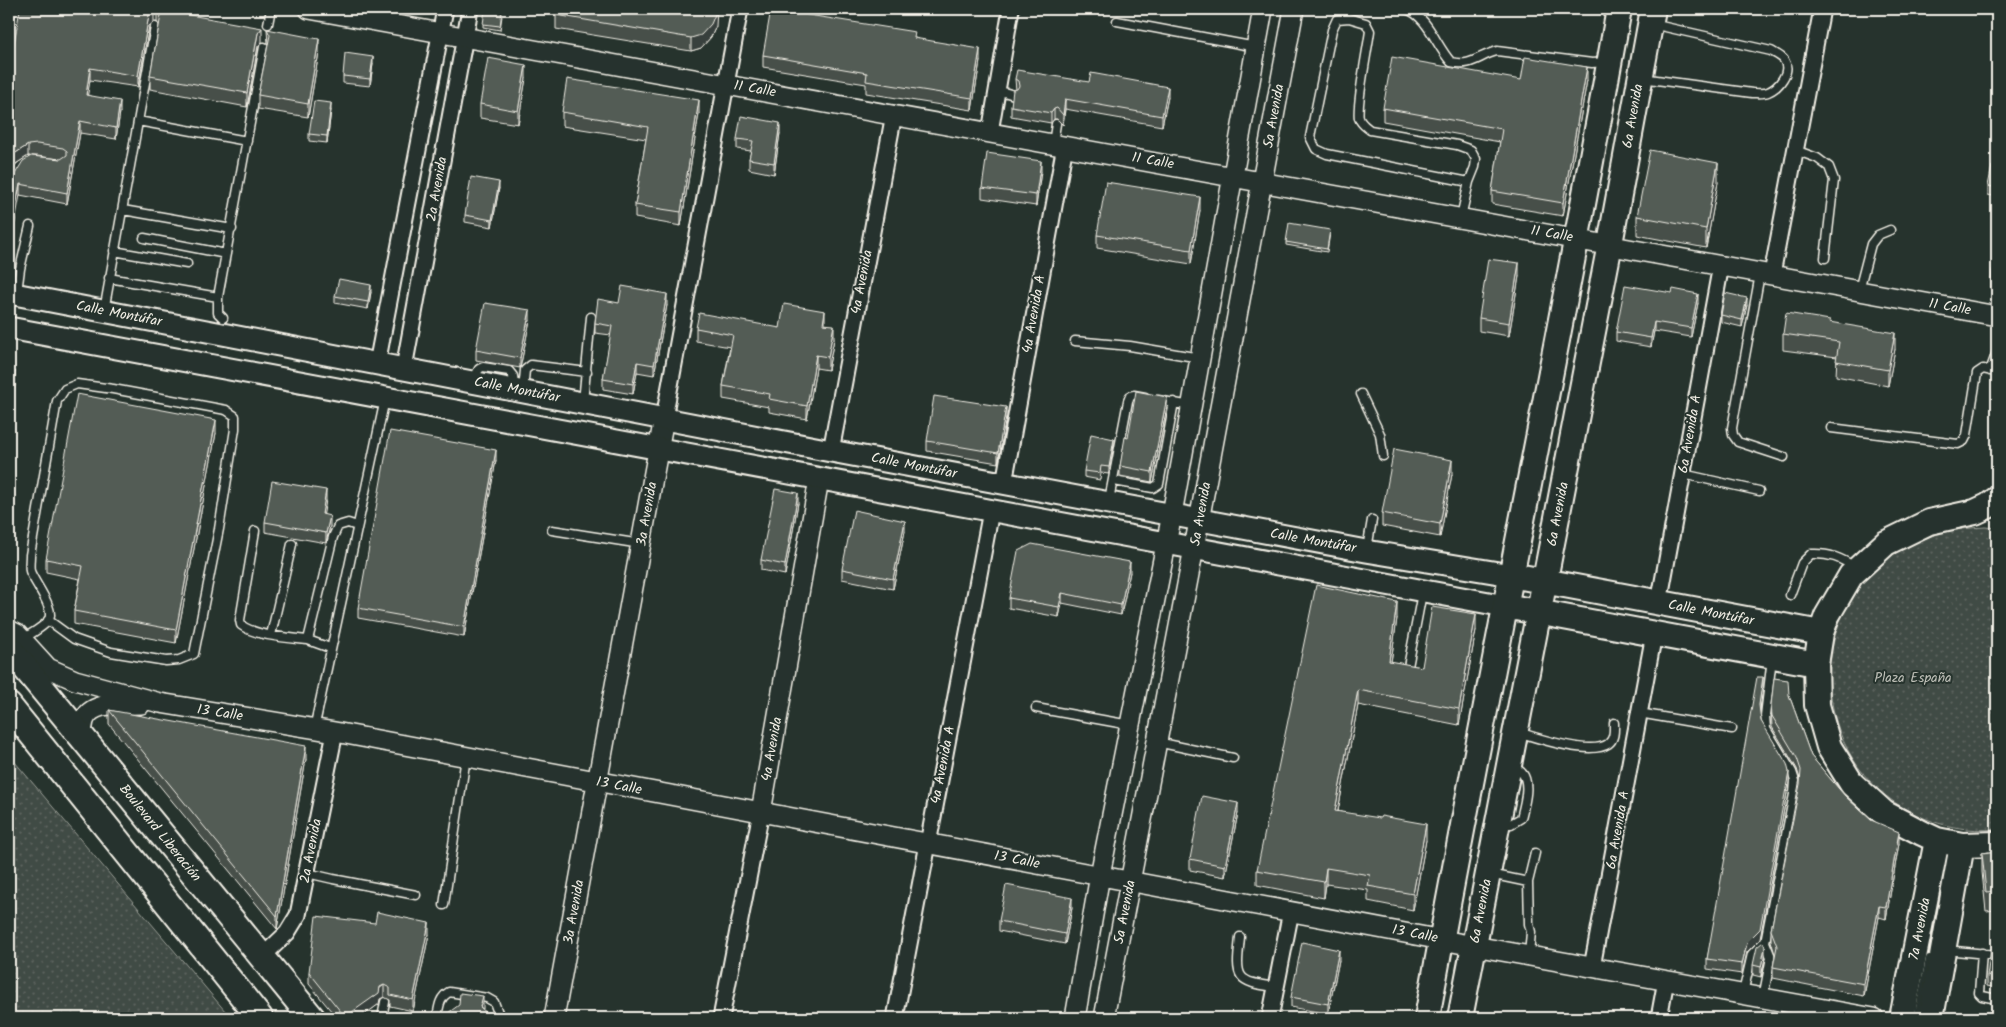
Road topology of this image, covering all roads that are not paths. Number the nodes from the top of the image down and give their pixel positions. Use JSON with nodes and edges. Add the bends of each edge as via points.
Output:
{"nodes":[{"id":1,"x":271,"y":9,"type":"edge"},
{"id":2,"x":309,"y":9,"type":"edge"},
{"id":3,"x":445,"y":9,"type":"edge"},
{"id":4,"x":470,"y":9,"type":"edge"},
{"id":5,"x":740,"y":9,"type":"edge"},
{"id":6,"x":1011,"y":9,"type":"edge"},
{"id":7,"x":1264,"y":9,"type":"edge"},
{"id":8,"x":1294,"y":9,"type":"edge"},
{"id":9,"x":1406,"y":9,"type":"edge"},
{"id":10,"x":1618,"y":9,"type":"edge"},
{"id":11,"x":1822,"y":9,"type":"edge"},
{"id":12,"x":1651,"y":16,"type":"edge"},
{"id":13,"x":1117,"y":21,"type":"dead end"},
{"id":14,"x":268,"y":24,"type":"dead end"},
{"id":15,"x":155,"y":27,"type":"dead end"},
{"id":16,"x":440,"y":32,"type":"junction"},
{"id":17,"x":464,"y":37,"type":"junction"},
{"id":18,"x":1256,"y":46,"type":"junction"},
{"id":19,"x":264,"y":47,"type":"dead end"},
{"id":20,"x":1609,"y":62,"type":"junction"},
{"id":21,"x":1640,"y":77,"type":"junction"},
{"id":22,"x":726,"y":84,"type":"junction"},
{"id":23,"x":997,"y":90,"type":"junction"},
{"id":24,"x":1014,"y":95,"type":"edge"},
{"id":25,"x":894,"y":114,"type":"junction"},
{"id":26,"x":138,"y":121,"type":"junction"},
{"id":27,"x":1056,"y":124,"type":"dead end"},
{"id":28,"x":990,"y":132,"type":"junction"},
{"id":29,"x":247,"y":141,"type":"junction"},
{"id":30,"x":1059,"y":144,"type":"junction"},
{"id":31,"x":1795,"y":150,"type":"junction"},
{"id":32,"x":36,"y":162,"type":"edge"},
{"id":33,"x":1234,"y":176,"type":"junction"},
{"id":34,"x":1262,"y":181,"type":"junction"},
{"id":35,"x":1469,"y":182,"type":"junction"},
{"id":36,"x":9,"y":186,"type":"edge"},
{"id":37,"x":123,"y":210,"type":"junction"},
{"id":38,"x":1461,"y":217,"type":"junction"},
{"id":39,"x":30,"y":226,"type":"dead end"},
{"id":40,"x":232,"y":229,"type":"junction"},
{"id":41,"x":1890,"y":230,"type":"dead end"},
{"id":42,"x":144,"y":238,"type":"dead end"},
{"id":43,"x":1584,"y":240,"type":"junction"},
{"id":44,"x":1610,"y":244,"type":"junction"},
{"id":45,"x":114,"y":251,"type":"junction"},
{"id":46,"x":226,"y":254,"type":"junction"},
{"id":47,"x":1825,"y":258,"type":"dead end"},
{"id":48,"x":187,"y":264,"type":"dead end"},
{"id":49,"x":1721,"y":265,"type":"junction"},
{"id":50,"x":1766,"y":273,"type":"junction"},
{"id":51,"x":109,"y":278,"type":"junction"},
{"id":52,"x":1859,"y":290,"type":"junction"},
{"id":53,"x":13,"y":294,"type":"edge"},
{"id":54,"x":218,"y":297,"type":"junction"},
{"id":55,"x":104,"y":311,"type":"junction"},
{"id":56,"x":1997,"y":316,"type":"edge"},
{"id":57,"x":591,"y":317,"type":"dead end"},
{"id":58,"x":223,"y":318,"type":"dead end"},
{"id":59,"x":9,"y":328,"type":"edge"},
{"id":60,"x":1075,"y":341,"type":"dead end"},
{"id":61,"x":1997,"y":352,"type":"edge"},
{"id":62,"x":1200,"y":358,"type":"junction"},
{"id":63,"x":377,"y":364,"type":"junction"},
{"id":64,"x":404,"y":368,"type":"junction"},
{"id":65,"x":1994,"y":371,"type":"edge"},
{"id":66,"x":587,"y":372,"type":"junction"},
{"id":67,"x":519,"y":390,"type":"junction"},
{"id":68,"x":1361,"y":394,"type":"dead end"},
{"id":69,"x":386,"y":398,"type":"junction"},
{"id":70,"x":584,"y":402,"type":"junction"},
{"id":71,"x":1183,"y":404,"type":"junction"},
{"id":72,"x":664,"y":418,"type":"junction"},
{"id":73,"x":1831,"y":428,"type":"dead end"},
{"id":74,"x":659,"y":449,"type":"junction"},
{"id":75,"x":831,"y":451,"type":"junction"},
{"id":76,"x":1383,"y":456,"type":"dead end"},
{"id":77,"x":1784,"y":457,"type":"dead end"},
{"id":78,"x":1683,"y":474,"type":"junction"},
{"id":79,"x":820,"y":479,"type":"junction"},
{"id":80,"x":1114,"y":480,"type":"junction"},
{"id":81,"x":1004,"y":483,"type":"junction"},
{"id":82,"x":1759,"y":491,"type":"dead end"},
{"id":83,"x":1997,"y":499,"type":"edge"},
{"id":84,"x":1109,"y":502,"type":"junction"},
{"id":85,"x":991,"y":511,"type":"junction"},
{"id":86,"x":1172,"y":514,"type":"junction"},
{"id":87,"x":1199,"y":520,"type":"junction"},
{"id":88,"x":1372,"y":520,"type":"dead end"},
{"id":89,"x":358,"y":526,"type":"junction"},
{"id":90,"x":552,"y":530,"type":"dead end"},
{"id":91,"x":255,"y":532,"type":"dead end"},
{"id":92,"x":292,"y":544,"type":"dead end"},
{"id":93,"x":642,"y":544,"type":"junction"},
{"id":94,"x":1166,"y":544,"type":"junction"},
{"id":95,"x":1194,"y":548,"type":"junction"},
{"id":96,"x":1366,"y":551,"type":"junction"},
{"id":97,"x":1857,"y":569,"type":"junction"},
{"id":98,"x":1545,"y":582,"type":"junction"},
{"id":99,"x":1422,"y":591,"type":"junction"},
{"id":100,"x":1516,"y":592,"type":"junction"},
{"id":101,"x":1790,"y":595,"type":"dead end"},
{"id":102,"x":1659,"y":603,"type":"junction"},
{"id":103,"x":1539,"y":612,"type":"junction"},
{"id":104,"x":48,"y":620,"type":"junction"},
{"id":105,"x":1821,"y":633,"type":"junction"},
{"id":106,"x":1654,"y":634,"type":"junction"},
{"id":107,"x":271,"y":635,"type":"junction"},
{"id":108,"x":13,"y":639,"type":"edge"},
{"id":109,"x":308,"y":640,"type":"junction"},
{"id":110,"x":330,"y":648,"type":"junction"},
{"id":111,"x":1772,"y":656,"type":"junction"},
{"id":112,"x":1816,"y":664,"type":"junction"},
{"id":113,"x":1407,"y":672,"type":"edge"},
{"id":114,"x":160,"y":703,"type":"junction"},
{"id":115,"x":9,"y":706,"type":"edge"},
{"id":116,"x":1036,"y":708,"type":"dead end"},
{"id":117,"x":1639,"y":713,"type":"junction"},
{"id":118,"x":1614,"y":723,"type":"dead end"},
{"id":119,"x":1130,"y":725,"type":"junction"},
{"id":120,"x":1732,"y":728,"type":"dead end"},
{"id":121,"x":314,"y":729,"type":"junction"},
{"id":122,"x":1516,"y":731,"type":"junction"},
{"id":123,"x":335,"y":732,"type":"junction"},
{"id":124,"x":81,"y":736,"type":"junction"},
{"id":125,"x":1157,"y":742,"type":"junction"},
{"id":126,"x":466,"y":757,"type":"junction"},
{"id":127,"x":1233,"y":758,"type":"dead end"},
{"id":128,"x":597,"y":782,"type":"junction"},
{"id":129,"x":761,"y":812,"type":"junction"},
{"id":130,"x":1952,"y":843,"type":"junction"},
{"id":131,"x":929,"y":844,"type":"junction"},
{"id":132,"x":1997,"y":844,"type":"edge"},
{"id":133,"x":1535,"y":853,"type":"dead end"},
{"id":134,"x":306,"y":872,"type":"junction"},
{"id":135,"x":1488,"y":874,"type":"junction"},
{"id":136,"x":1100,"y":876,"type":"junction"},
{"id":137,"x":1131,"y":881,"type":"junction"},
{"id":138,"x":1528,"y":882,"type":"junction"},
{"id":139,"x":416,"y":895,"type":"dead end"},
{"id":140,"x":444,"y":905,"type":"dead end"},
{"id":141,"x":1291,"y":911,"type":"junction"},
{"id":142,"x":1240,"y":937,"type":"dead end"},
{"id":143,"x":1454,"y":942,"type":"junction"},
{"id":144,"x":1764,"y":942,"type":"junction"},
{"id":145,"x":1937,"y":950,"type":"junction"},
{"id":146,"x":1982,"y":953,"type":"junction"},
{"id":147,"x":1997,"y":955,"type":"edge"},
{"id":148,"x":1529,"y":956,"type":"junction"},
{"id":149,"x":262,"y":957,"type":"junction"},
{"id":150,"x":1592,"y":967,"type":"junction"},
{"id":151,"x":1666,"y":980,"type":"junction"},
{"id":152,"x":1276,"y":987,"type":"junction"},
{"id":153,"x":1742,"y":994,"type":"junction"},
{"id":154,"x":1763,"y":998,"type":"junction"},
{"id":155,"x":1997,"y":999,"type":"edge"},
{"id":156,"x":385,"y":1002,"type":"dead end"},
{"id":157,"x":260,"y":1018,"type":"edge"},
{"id":158,"x":312,"y":1018,"type":"edge"},
{"id":159,"x":382,"y":1018,"type":"edge"},
{"id":160,"x":437,"y":1018,"type":"edge"},
{"id":161,"x":500,"y":1018,"type":"edge"},
{"id":162,"x":554,"y":1018,"type":"edge"},
{"id":163,"x":721,"y":1018,"type":"edge"},
{"id":164,"x":895,"y":1018,"type":"edge"},
{"id":165,"x":1075,"y":1018,"type":"edge"},
{"id":166,"x":1104,"y":1018,"type":"edge"},
{"id":167,"x":1270,"y":1018,"type":"edge"},
{"id":168,"x":1427,"y":1018,"type":"edge"},
{"id":169,"x":1460,"y":1018,"type":"edge"},
{"id":170,"x":1659,"y":1018,"type":"edge"},
{"id":171,"x":1874,"y":1018,"type":"edge"},
{"id":172,"x":1902,"y":1018,"type":"edge"},
{"id":173,"x":1918,"y":1018,"type":"edge"},
{"id":174,"x":1931,"y":1018,"type":"edge"}],
"edges":[{"from":1,"to":14,"type":"lane"},
{"from":2,"to":16,"type":"street","name":"11 Calle"},
{"from":3,"to":16,"type":"street","name":"2a Avenida"},
{"from":4,"to":17,"type":"street","name":"2a Avenida"},
{"from":5,"to":22,"type":"street","name":"3a Avenida"},
{"from":6,"to":23,"type":"street"},
{"from":7,"to":18,"type":"street","name":"5a Avenida"},
{"from":8,"to":34,"type":"street","name":"5a Avenida"},
{"from":9,"to":20,"type":"lane","via":[[1426,25],[1451,62],[1473,63],[1497,51],[1592,63]]},
{"from":10,"to":20,"type":"main road","name":"6a Avenida"},
{"from":11,"to":31,"type":"street"},
{"from":12,"to":21,"type":"main road","name":"6a Avenida"},
{"from":12,"to":21,"type":"lane","via":[[1771,51],[1783,58],[1787,65],[1777,88],[1766,93]]},
{"from":13,"to":18,"type":"lane"},
{"from":15,"to":26,"type":"lane"},
{"from":16,"to":17,"type":"street","name":"11 Calle"},
{"from":16,"to":63,"type":"street","name":"2a Avenida"},
{"from":17,"to":22,"type":"street","name":"11 Calle"},
{"from":17,"to":64,"type":"street","name":"2a Avenida"},
{"from":18,"to":33,"type":"street","name":"5a Avenida"},
{"from":19,"to":29,"type":"lane"},
{"from":20,"to":43,"type":"main road","name":"6a Avenida"},
{"from":21,"to":44,"type":"main road","name":"6a Avenida"},
{"from":22,"to":25,"type":"street","name":"11 Calle"},
{"from":22,"to":72,"type":"street","name":"3a Avenida"},
{"from":23,"to":24,"type":"lane"},
{"from":23,"to":28,"type":"street"},
{"from":25,"to":28,"type":"street","name":"11 Calle"},
{"from":25,"to":75,"type":"street","name":"4a Avenida"},
{"from":26,"to":29,"type":"lane"},
{"from":26,"to":37,"type":"lane"},
{"from":27,"to":30,"type":"lane"},
{"from":28,"to":30,"type":"street","name":"11 Calle"},
{"from":29,"to":40,"type":"lane"},
{"from":30,"to":33,"type":"street","name":"11 Calle"},
{"from":30,"to":81,"type":"street","name":"4a Avenida A"},
{"from":31,"to":47,"type":"lane","via":[[1829,167],[1834,180]]},
{"from":31,"to":50,"type":"street"},
{"from":32,"to":36,"type":"lane","via":[[28,161],[20,166],[13,173]]},
{"from":33,"to":34,"type":"street","name":"11 Calle"},
{"from":33,"to":62,"type":"street","name":"5a Avenida"},
{"from":34,"to":38,"type":"street","name":"11 Calle"},
{"from":34,"to":87,"type":"street","name":"5a Avenida"},
{"from":35,"to":35,"type":"lane","via":[[1476,159],[1471,150],[1370,130],[1363,125],[1359,117],[1360,100],[1370,31],[1366,22],[1337,19],[1310,137],[1316,149]]},
{"from":35,"to":38,"type":"lane"},
{"from":37,"to":40,"type":"lane"},
{"from":37,"to":45,"type":"lane"},
{"from":38,"to":43,"type":"street","name":"11 Calle"},
{"from":39,"to":53,"type":"lane"},
{"from":40,"to":46,"type":"lane"},
{"from":41,"to":52,"type":"lane","via":[[1878,235],[1871,244]]},
{"from":42,"to":46,"type":"lane"},
{"from":43,"to":44,"type":"street","name":"11 Calle"},
{"from":43,"to":100,"type":"main road","name":"6a Avenida"},
{"from":44,"to":49,"type":"street","name":"11 Calle"},
{"from":44,"to":98,"type":"main road","name":"6a Avenida"},
{"from":45,"to":48,"type":"lane"},
{"from":45,"to":51,"type":"lane"},
{"from":46,"to":54,"type":"lane"},
{"from":49,"to":50,"type":"street","name":"11 Calle"},
{"from":49,"to":78,"type":"street","name":"6a Avenida A"},
{"from":50,"to":52,"type":"street","name":"11 Calle"},
{"from":50,"to":77,"type":"lane","via":[[1732,428],[1738,442]]},
{"from":51,"to":54,"type":"lane"},
{"from":51,"to":55,"type":"lane"},
{"from":52,"to":56,"type":"street","name":"11 Calle"},
{"from":53,"to":55,"type":"main road","name":"Calle Montúfar"},
{"from":54,"to":58,"type":"lane","via":[[218,313]]},
{"from":55,"to":63,"type":"main road","name":"Calle Montúfar"},
{"from":57,"to":66,"type":"lane"},
{"from":59,"to":69,"type":"main road","name":"Calle Montúfar"},
{"from":60,"to":62,"type":"lane"},
{"from":61,"to":65,"type":"lane"},
{"from":62,"to":71,"type":"street","name":"5a Avenida"},
{"from":63,"to":64,"type":"main road","name":"Calle Montúfar"},
{"from":64,"to":67,"type":"main road","name":"Calle Montúfar"},
{"from":65,"to":73,"type":"lane","via":[[1977,373],[1967,435],[1958,444]]},
{"from":66,"to":67,"type":"lane","via":[[531,365]]},
{"from":66,"to":70,"type":"lane"},
{"from":67,"to":70,"type":"main road","name":"Calle Montúfar"},
{"from":68,"to":76,"type":"lane","via":[[1380,434]]},
{"from":69,"to":74,"type":"main road","name":"Calle Montúfar"},
{"from":69,"to":89,"type":"lane"},
{"from":70,"to":72,"type":"main road","name":"Calle Montúfar"},
{"from":71,"to":80,"type":"lane","via":[[1157,486],[1153,488]]},
{"from":71,"to":80,"type":"lane","via":[[1130,396]]},
{"from":71,"to":86,"type":"street","name":"5a Avenida"},
{"from":72,"to":74,"type":"street","name":"3a Avenida"},
{"from":72,"to":75,"type":"main road","name":"Calle Montúfar"},
{"from":74,"to":79,"type":"main road","name":"Calle Montúfar"},
{"from":74,"to":93,"type":"street","name":"3a Avenida"},
{"from":75,"to":81,"type":"main road","name":"Calle Montúfar"},
{"from":78,"to":82,"type":"lane"},
{"from":78,"to":102,"type":"street","name":"6a Avenida A"},
{"from":79,"to":85,"type":"main road","name":"Calle Montúfar"},
{"from":79,"to":129,"type":"street","name":"4a Avenida"},
{"from":80,"to":84,"type":"lane"},
{"from":81,"to":84,"type":"main road","name":"Calle Montúfar"},
{"from":83,"to":97,"type":"main road","via":[[1975,512],[1929,522],[1886,543]]},
{"from":84,"to":86,"type":"main road","name":"Calle Montúfar"},
{"from":85,"to":94,"type":"main road","name":"Calle Montúfar"},
{"from":85,"to":131,"type":"street","name":"4a Avenida A"},
{"from":86,"to":87,"type":"main road","name":"Calle Montúfar"},
{"from":86,"to":94,"type":"street","name":"5a Avenida"},
{"from":87,"to":95,"type":"street","name":"5a Avenida"},
{"from":87,"to":96,"type":"main road","name":"Calle Montúfar"},
{"from":88,"to":96,"type":"lane"},
{"from":89,"to":109,"type":"lane","via":[[348,523],[338,526],[333,537]]},
{"from":89,"to":110,"type":"lane"},
{"from":90,"to":93,"type":"lane"},
{"from":91,"to":107,"type":"lane","via":[[240,620],[245,628]]},
{"from":92,"to":107,"type":"lane"},
{"from":93,"to":128,"type":"street","name":"3a Avenida"},
{"from":94,"to":95,"type":"main road","name":"Calle Montúfar"},
{"from":94,"to":119,"type":"street","name":"5a Avenida"},
{"from":95,"to":99,"type":"main road","name":"Calle Montúfar"},
{"from":95,"to":125,"type":"street","name":"5a Avenida"},
{"from":96,"to":100,"type":"main road","name":"Calle Montúfar"},
{"from":97,"to":101,"type":"lane","via":[[1840,558],[1811,554],[1802,563]]},
{"from":97,"to":105,"type":"main road","via":[[1827,616]]},
{"from":98,"to":100,"type":"main road","name":"Calle Montúfar"},
{"from":98,"to":102,"type":"main road","name":"Calle Montúfar"},
{"from":98,"to":103,"type":"main road","name":"6a Avenida"},
{"from":99,"to":100,"type":"main road","name":"Calle Montúfar"},
{"from":99,"to":113,"type":"lane"},
{"from":100,"to":103,"type":"main road","name":"Calle Montúfar"},
{"from":100,"to":143,"type":"main road","name":"6a Avenida"},
{"from":102,"to":105,"type":"main road","name":"Calle Montúfar"},
{"from":103,"to":106,"type":"main road","name":"Calle Montúfar"},
{"from":103,"to":122,"type":"main road","name":"6a Avenida"},
{"from":104,"to":104,"type":"lane","via":[[74,639],[111,652],[166,661],[194,654],[219,529],[235,416],[226,410],[113,389],[77,384],[65,389],[57,401],[30,555],[30,569],[50,609]]},
{"from":104,"to":108,"type":"lane"},
{"from":105,"to":112,"type":"main road"},
{"from":106,"to":111,"type":"main road","name":"Calle Montúfar"},
{"from":106,"to":117,"type":"street","name":"6a Avenida A"},
{"from":107,"to":109,"type":"lane"},
{"from":108,"to":114,"type":"street","name":"13 Calle","via":[[48,668],[75,680]]},
{"from":108,"to":124,"type":"highway","name":"Boulevard Liberación"},
{"from":109,"to":110,"type":"lane"},
{"from":110,"to":121,"type":"lane"},
{"from":111,"to":112,"type":"main road","name":"Calle Montúfar"},
{"from":111,"to":144,"type":"lane","via":[[1766,728],[1795,781]]},
{"from":112,"to":130,"type":"main road","via":[[1817,705],[1829,747],[1852,784],[1884,813]]},
{"from":114,"to":121,"type":"street","name":"13 Calle"},
{"from":114,"to":124,"type":"street","name":"13 Calle","via":[[107,705],[93,709],[84,719]]},
{"from":115,"to":157,"type":"highway"},
{"from":116,"to":119,"type":"lane"},
{"from":117,"to":120,"type":"lane"},
{"from":117,"to":150,"type":"street","name":"6a Avenida A"},
{"from":118,"to":122,"type":"lane","via":[[1613,739],[1608,745],[1593,748],[1554,743]]},
{"from":119,"to":136,"type":"street","name":"5a Avenida"},
{"from":121,"to":123,"type":"street","name":"13 Calle"},
{"from":122,"to":135,"type":"main road","name":"6a Avenida"},
{"from":123,"to":126,"type":"street","name":"13 Calle"},
{"from":123,"to":134,"type":"street","name":"2a Avenida"},
{"from":124,"to":149,"type":"highway","name":"Boulevard Liberación"},
{"from":125,"to":127,"type":"lane"},
{"from":125,"to":137,"type":"street","name":"5a Avenida"},
{"from":126,"to":128,"type":"street","name":"13 Calle"},
{"from":126,"to":140,"type":"lane"},
{"from":128,"to":129,"type":"street","name":"13 Calle"},
{"from":128,"to":162,"type":"street","name":"3a Avenida"},
{"from":129,"to":131,"type":"street","name":"13 Calle"},
{"from":129,"to":163,"type":"street","name":"4a Avenida"},
{"from":130,"to":132,"type":"main road"},
{"from":130,"to":145,"type":"main road","name":"7a Avenida"},
{"from":130,"to":172,"type":"main road","name":"7a Avenida"},
{"from":131,"to":136,"type":"street","name":"13 Calle"},
{"from":131,"to":164,"type":"street","name":"4a Avenida A"},
{"from":133,"to":138,"type":"lane"},
{"from":134,"to":139,"type":"lane"},
{"from":134,"to":149,"type":"street","name":"2a Avenida","via":[[298,915],[287,933]]},
{"from":135,"to":138,"type":"lane"},
{"from":135,"to":143,"type":"main road","name":"6a Avenida"},
{"from":136,"to":137,"type":"street","name":"13 Calle"},
{"from":136,"to":165,"type":"street","name":"5a Avenida"},
{"from":137,"to":141,"type":"street","name":"13 Calle"},
{"from":137,"to":166,"type":"street","name":"5a Avenida"},
{"from":138,"to":148,"type":"lane"},
{"from":141,"to":143,"type":"street","name":"13 Calle"},
{"from":141,"to":152,"type":"street"},
{"from":142,"to":152,"type":"lane","via":[[1237,966],[1241,977],[1247,982]]},
{"from":143,"to":148,"type":"street","name":"13 Calle"},
{"from":143,"to":168,"type":"main road","name":"6a Avenida"},
{"from":143,"to":169,"type":"main road","name":"6a Avenida"},
{"from":144,"to":153,"type":"lane","via":[[1752,954]]},
{"from":144,"to":154,"type":"lane","via":[[1771,957]]},
{"from":145,"to":146,"type":"lane"},
{"from":145,"to":173,"type":"lane"},
{"from":145,"to":174,"type":"main road","name":"7a Avenida"},
{"from":146,"to":147,"type":"lane"},
{"from":146,"to":155,"type":"lane","via":[[1979,993]]},
{"from":148,"to":150,"type":"street","name":"13 Calle"},
{"from":149,"to":158,"type":"highway","name":"Boulevard Liberación"},
{"from":150,"to":151,"type":"street","name":"13 Calle"},
{"from":151,"to":153,"type":"street","name":"13 Calle"},
{"from":151,"to":170,"type":"street"},
{"from":152,"to":167,"type":"street"},
{"from":153,"to":154,"type":"street","name":"13 Calle"},
{"from":154,"to":171,"type":"street","name":"13 Calle"},
{"from":156,"to":159,"type":"lane"},
{"from":160,"to":161,"type":"lane","via":[[440,1002],[449,992],[487,998],[494,1002]]}]}
